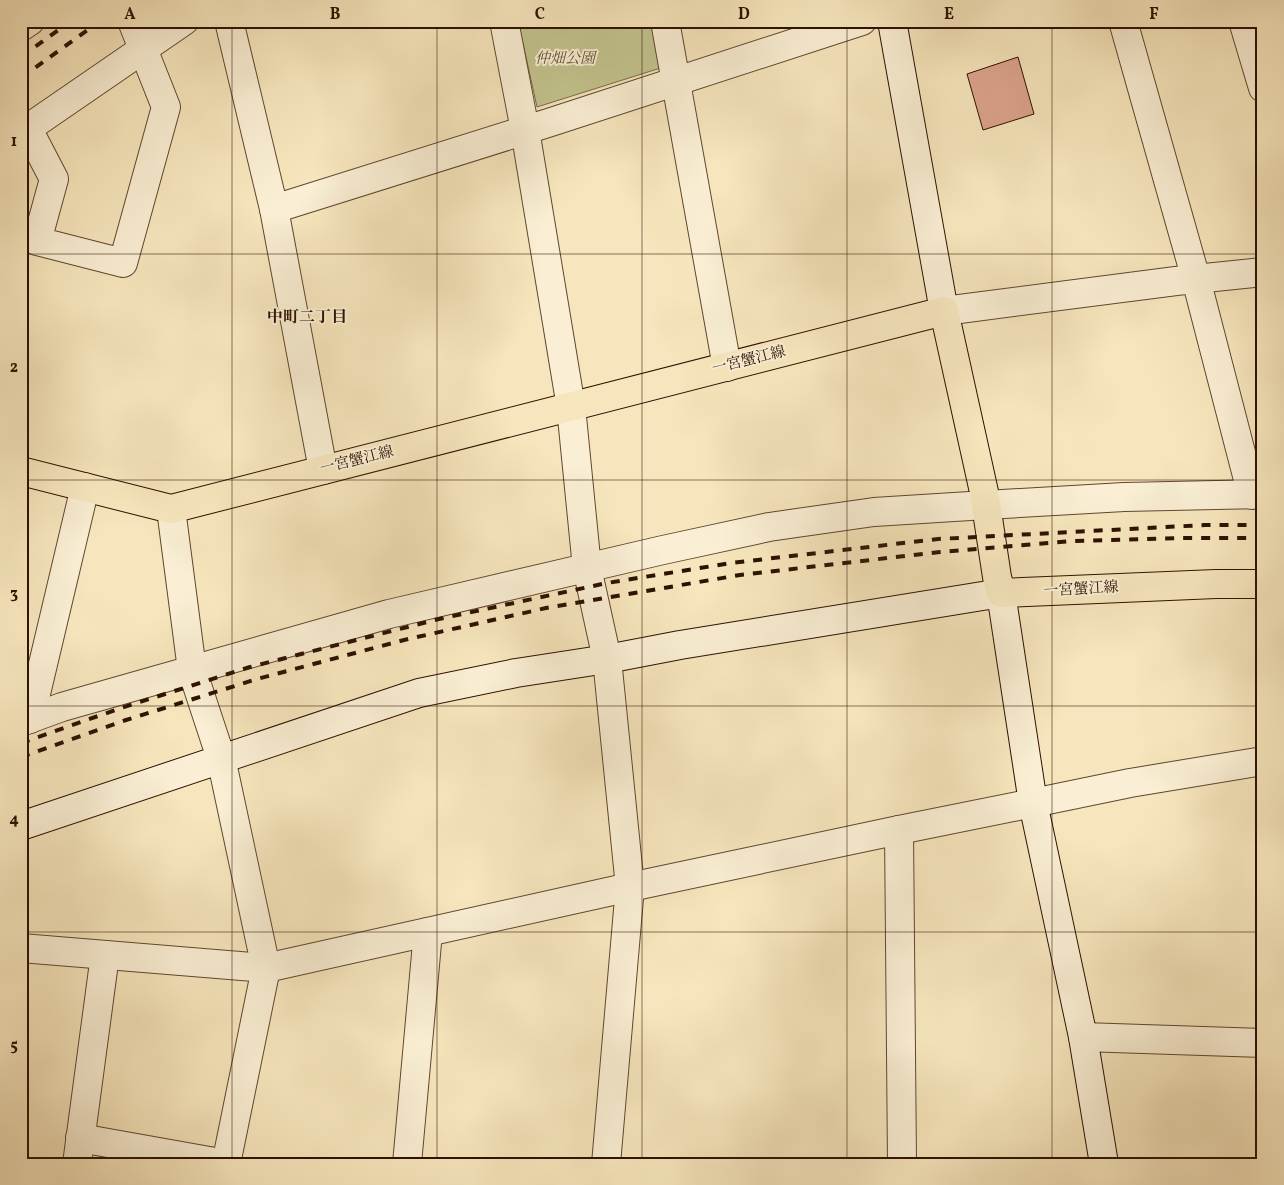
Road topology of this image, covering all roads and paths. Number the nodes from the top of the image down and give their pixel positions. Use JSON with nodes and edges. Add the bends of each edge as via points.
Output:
{"nodes":[{"id":1,"x":30,"y":21,"type":"edge"},
{"id":2,"x":132,"y":21,"type":"edge"},
{"id":3,"x":184,"y":21,"type":"edge"},
{"id":4,"x":229,"y":21,"type":"edge"},
{"id":5,"x":504,"y":21,"type":"edge"},
{"id":6,"x":666,"y":21,"type":"edge"},
{"id":7,"x":862,"y":21,"type":"edge"},
{"id":8,"x":892,"y":21,"type":"edge"},
{"id":9,"x":1123,"y":21,"type":"edge"},
{"id":10,"x":1243,"y":21,"type":"edge"},
{"id":11,"x":21,"y":27,"type":"edge"},
{"id":12,"x":143,"y":50,"type":"junction"},
{"id":13,"x":676,"y":82,"type":"junction"},
{"id":14,"x":1263,"y":88,"type":"edge"},
{"id":15,"x":525,"y":130,"type":"junction"},
{"id":16,"x":24,"y":131,"type":"edge"},
{"id":17,"x":274,"y":209,"type":"junction"},
{"id":18,"x":1263,"y":272,"type":"edge"},
{"id":19,"x":1196,"y":279,"type":"junction"},
{"id":20,"x":944,"y":311,"type":"junction"},
{"id":21,"x":728,"y":366,"type":"junction"},
{"id":22,"x":571,"y":407,"type":"junction"},
{"id":23,"x":323,"y":470,"type":"junction"},
{"id":24,"x":21,"y":471,"type":"edge"},
{"id":25,"x":85,"y":487,"type":"junction"},
{"id":26,"x":1258,"y":494,"type":"edge"},
{"id":27,"x":986,"y":505,"type":"junction"},
{"id":28,"x":171,"y":509,"type":"junction"},
{"id":29,"x":586,"y":568,"type":"junction"},
{"id":30,"x":1263,"y":584,"type":"edge"},
{"id":31,"x":1001,"y":594,"type":"junction"},
{"id":32,"x":607,"y":659,"type":"junction"},
{"id":33,"x":192,"y":670,"type":"junction"},
{"id":34,"x":26,"y":721,"type":"edge"},
{"id":35,"x":221,"y":758,"type":"junction"},
{"id":36,"x":1263,"y":761,"type":"edge"},
{"id":37,"x":1034,"y":804,"type":"junction"},
{"id":38,"x":21,"y":826,"type":"edge"},
{"id":39,"x":899,"y":830,"type":"junction"},
{"id":40,"x":630,"y":887,"type":"junction"},
{"id":41,"x":428,"y":932,"type":"junction"},
{"id":42,"x":21,"y":948,"type":"edge"},
{"id":43,"x":105,"y":955,"type":"junction"},
{"id":44,"x":266,"y":968,"type":"junction"},
{"id":45,"x":1083,"y":1037,"type":"junction"},
{"id":46,"x":1263,"y":1043,"type":"edge"},
{"id":47,"x":78,"y":1151,"type":"edge"},
{"id":48,"x":226,"y":1164,"type":"edge"},
{"id":49,"x":407,"y":1164,"type":"edge"},
{"id":50,"x":606,"y":1164,"type":"edge"},
{"id":51,"x":902,"y":1164,"type":"edge"},
{"id":52,"x":1104,"y":1164,"type":"edge"}],
"edges":[{"from":1,"to":11,"type":"street"},
{"from":2,"to":12,"type":"street"},
{"from":3,"to":12,"type":"street"},
{"from":4,"to":17,"type":"street"},
{"from":5,"to":15,"type":"street"},
{"from":6,"to":13,"type":"street"},
{"from":7,"to":13,"type":"street"},
{"from":8,"to":20,"type":"street"},
{"from":9,"to":19,"type":"street"},
{"from":10,"to":14,"type":"street"},
{"from":12,"to":16,"type":"street"},
{"from":12,"to":16,"type":"street","via":[[166,107],[123,263],[37,241],[54,179]]},
{"from":13,"to":15,"type":"street"},
{"from":13,"to":21,"type":"street"},
{"from":15,"to":17,"type":"street"},
{"from":15,"to":22,"type":"street"},
{"from":17,"to":23,"type":"street"},
{"from":18,"to":19,"type":"street"},
{"from":19,"to":20,"type":"street"},
{"from":19,"to":26,"type":"street"},
{"from":20,"to":21,"type":"main road","name":"一宮蟹江線"},
{"from":20,"to":27,"type":"main road"},
{"from":21,"to":22,"type":"main road","name":"一宮蟹江線"},
{"from":22,"to":23,"type":"main road","name":"一宮蟹江線"},
{"from":22,"to":29,"type":"street"},
{"from":23,"to":28,"type":"main road","name":"一宮蟹江線"},
{"from":24,"to":25,"type":"main road","name":"一宮蟹江線"},
{"from":25,"to":28,"type":"main road","name":"一宮蟹江線"},
{"from":25,"to":34,"type":"street"},
{"from":26,"to":27,"type":"street"},
{"from":27,"to":29,"type":"street","via":[[874,512],[769,527]]},
{"from":27,"to":31,"type":"main road"},
{"from":28,"to":33,"type":"street"},
{"from":29,"to":32,"type":"street"},
{"from":29,"to":33,"type":"street","via":[[390,614]]},
{"from":30,"to":31,"type":"main road","name":"一宮蟹江線"},
{"from":31,"to":32,"type":"street"},
{"from":31,"to":37,"type":"street"},
{"from":32,"to":35,"type":"street","via":[[419,692]]},
{"from":32,"to":40,"type":"street"},
{"from":33,"to":34,"type":"street","via":[[62,707]]},
{"from":33,"to":35,"type":"street"},
{"from":35,"to":38,"type":"street"},
{"from":35,"to":44,"type":"street"},
{"from":36,"to":37,"type":"street","via":[[1130,783]]},
{"from":37,"to":39,"type":"street"},
{"from":37,"to":45,"type":"street"},
{"from":39,"to":40,"type":"street"},
{"from":39,"to":51,"type":"street"},
{"from":40,"to":41,"type":"street"},
{"from":40,"to":50,"type":"street"},
{"from":41,"to":44,"type":"street"},
{"from":41,"to":49,"type":"street"},
{"from":42,"to":43,"type":"street"},
{"from":43,"to":44,"type":"street"},
{"from":43,"to":47,"type":"street"},
{"from":44,"to":48,"type":"street"},
{"from":45,"to":46,"type":"street"},
{"from":45,"to":52,"type":"street"},
{"from":47,"to":48,"type":"street"}]}
